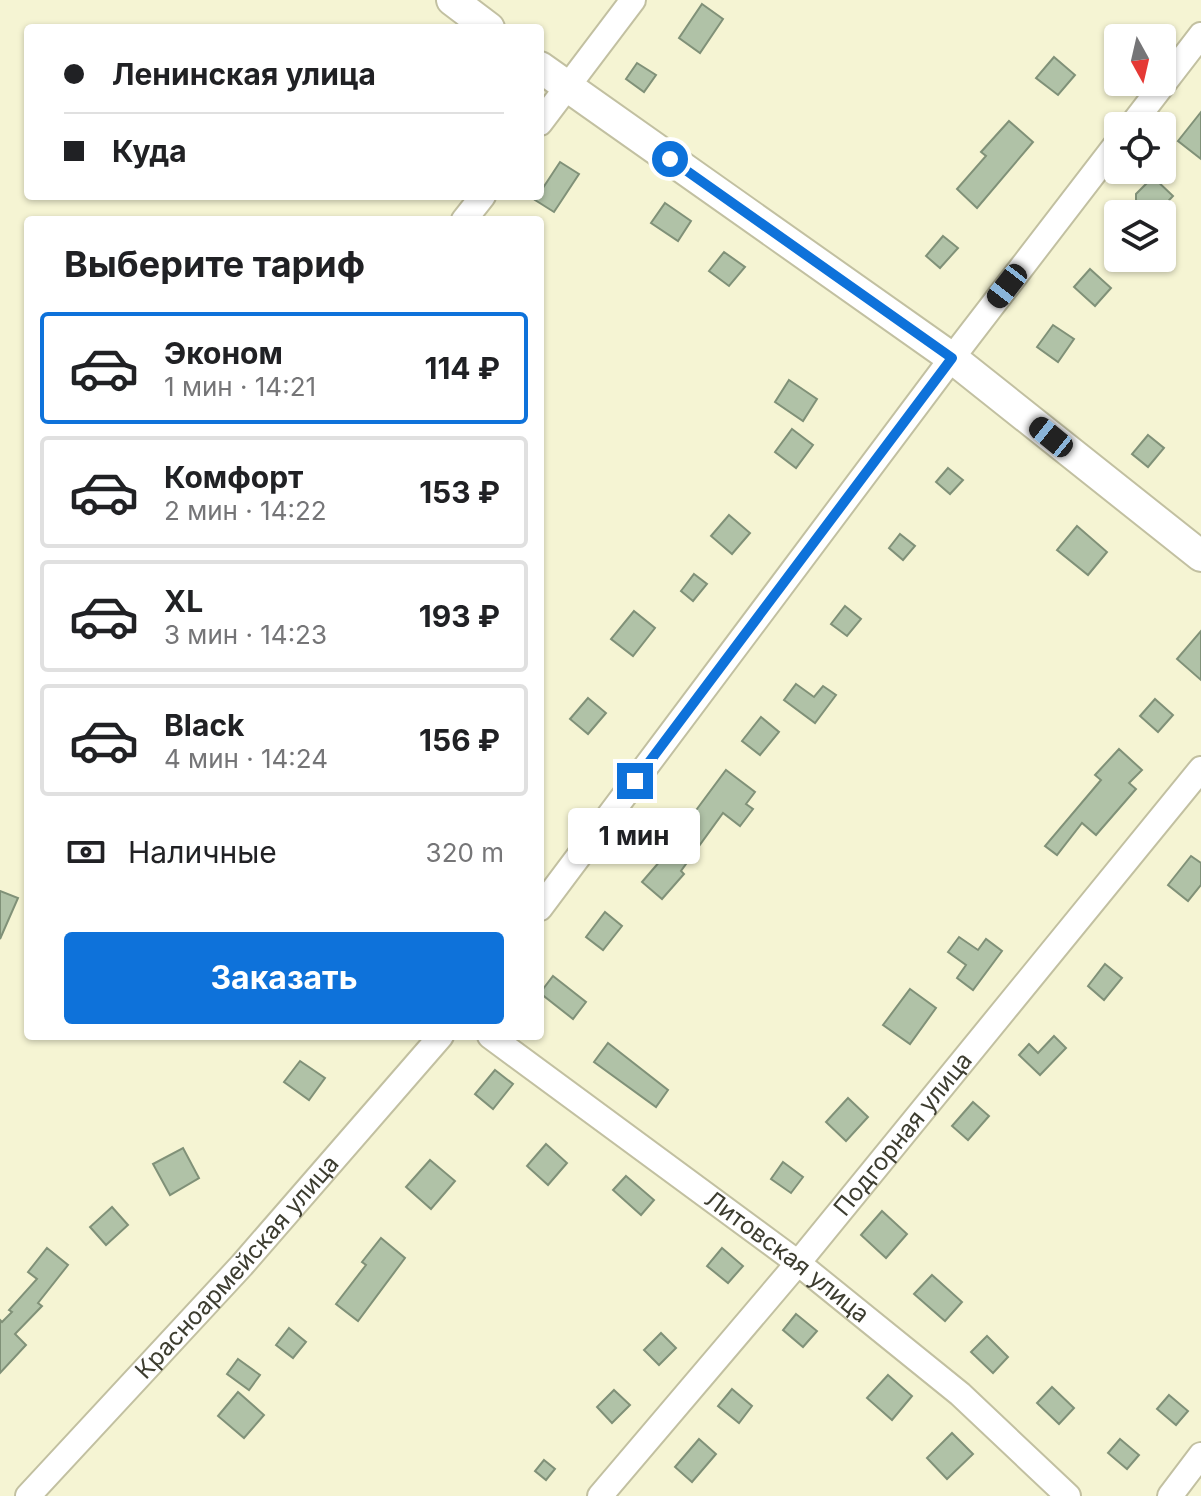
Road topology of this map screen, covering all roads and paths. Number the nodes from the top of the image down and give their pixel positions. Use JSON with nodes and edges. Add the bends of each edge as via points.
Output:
{"nodes":[{"id":1,"x":452,"y":0,"type":"edge"},
{"id":2,"x":633,"y":0,"type":"edge"},
{"id":3,"x":484,"y":24,"type":"edge"},
{"id":4,"x":1201,"y":35,"type":"edge"},
{"id":5,"x":544,"y":70,"type":"edge"},
{"id":6,"x":567,"y":87,"type":"junction"},
{"id":7,"x":1142,"y":112,"type":"edge"},
{"id":8,"x":544,"y":118,"type":"edge"},
{"id":9,"x":1104,"y":160,"type":"edge"},
{"id":10,"x":480,"y":200,"type":"edge"},
{"id":11,"x":467,"y":216,"type":"edge"},
{"id":12,"x":952,"y":358,"type":"junction"},
{"id":13,"x":1201,"y":556,"type":"edge"},
{"id":14,"x":1201,"y":769,"type":"edge"},
{"id":15,"x":544,"y":903,"type":"edge"},
{"id":16,"x":438,"y":1040,"type":"edge"},
{"id":17,"x":495,"y":1040,"type":"edge"},
{"id":18,"x":798,"y":1263,"type":"junction"},
{"id":19,"x":1201,"y":1455,"type":"edge"},
{"id":20,"x":28,"y":1496,"type":"edge"},
{"id":21,"x":600,"y":1496,"type":"edge"},
{"id":22,"x":1068,"y":1496,"type":"edge"},
{"id":23,"x":1170,"y":1496,"type":"edge"}],
"edges":[{"from":1,"to":3,"type":"main road"},
{"from":2,"to":6,"type":"street"},
{"from":4,"to":7,"type":"street"},
{"from":5,"to":6,"type":"main road"},
{"from":6,"to":8,"type":"street"},
{"from":6,"to":12,"type":"main road"},
{"from":9,"to":12,"type":"street"},
{"from":10,"to":11,"type":"street"},
{"from":12,"to":13,"type":"main road"},
{"from":12,"to":15,"type":"street"},
{"from":14,"to":18,"type":"street","name":"Подгорная улица"},
{"from":16,"to":20,"type":"street","name":"Красноармейская улица","via":[[242,1265]]},
{"from":17,"to":18,"type":"street","name":"Литовская улица"},
{"from":18,"to":21,"type":"street","name":"Подгорная улица"},
{"from":18,"to":22,"type":"street","name":"Литовская улица","via":[[960,1394]]},
{"from":19,"to":23,"type":"street"}]}
